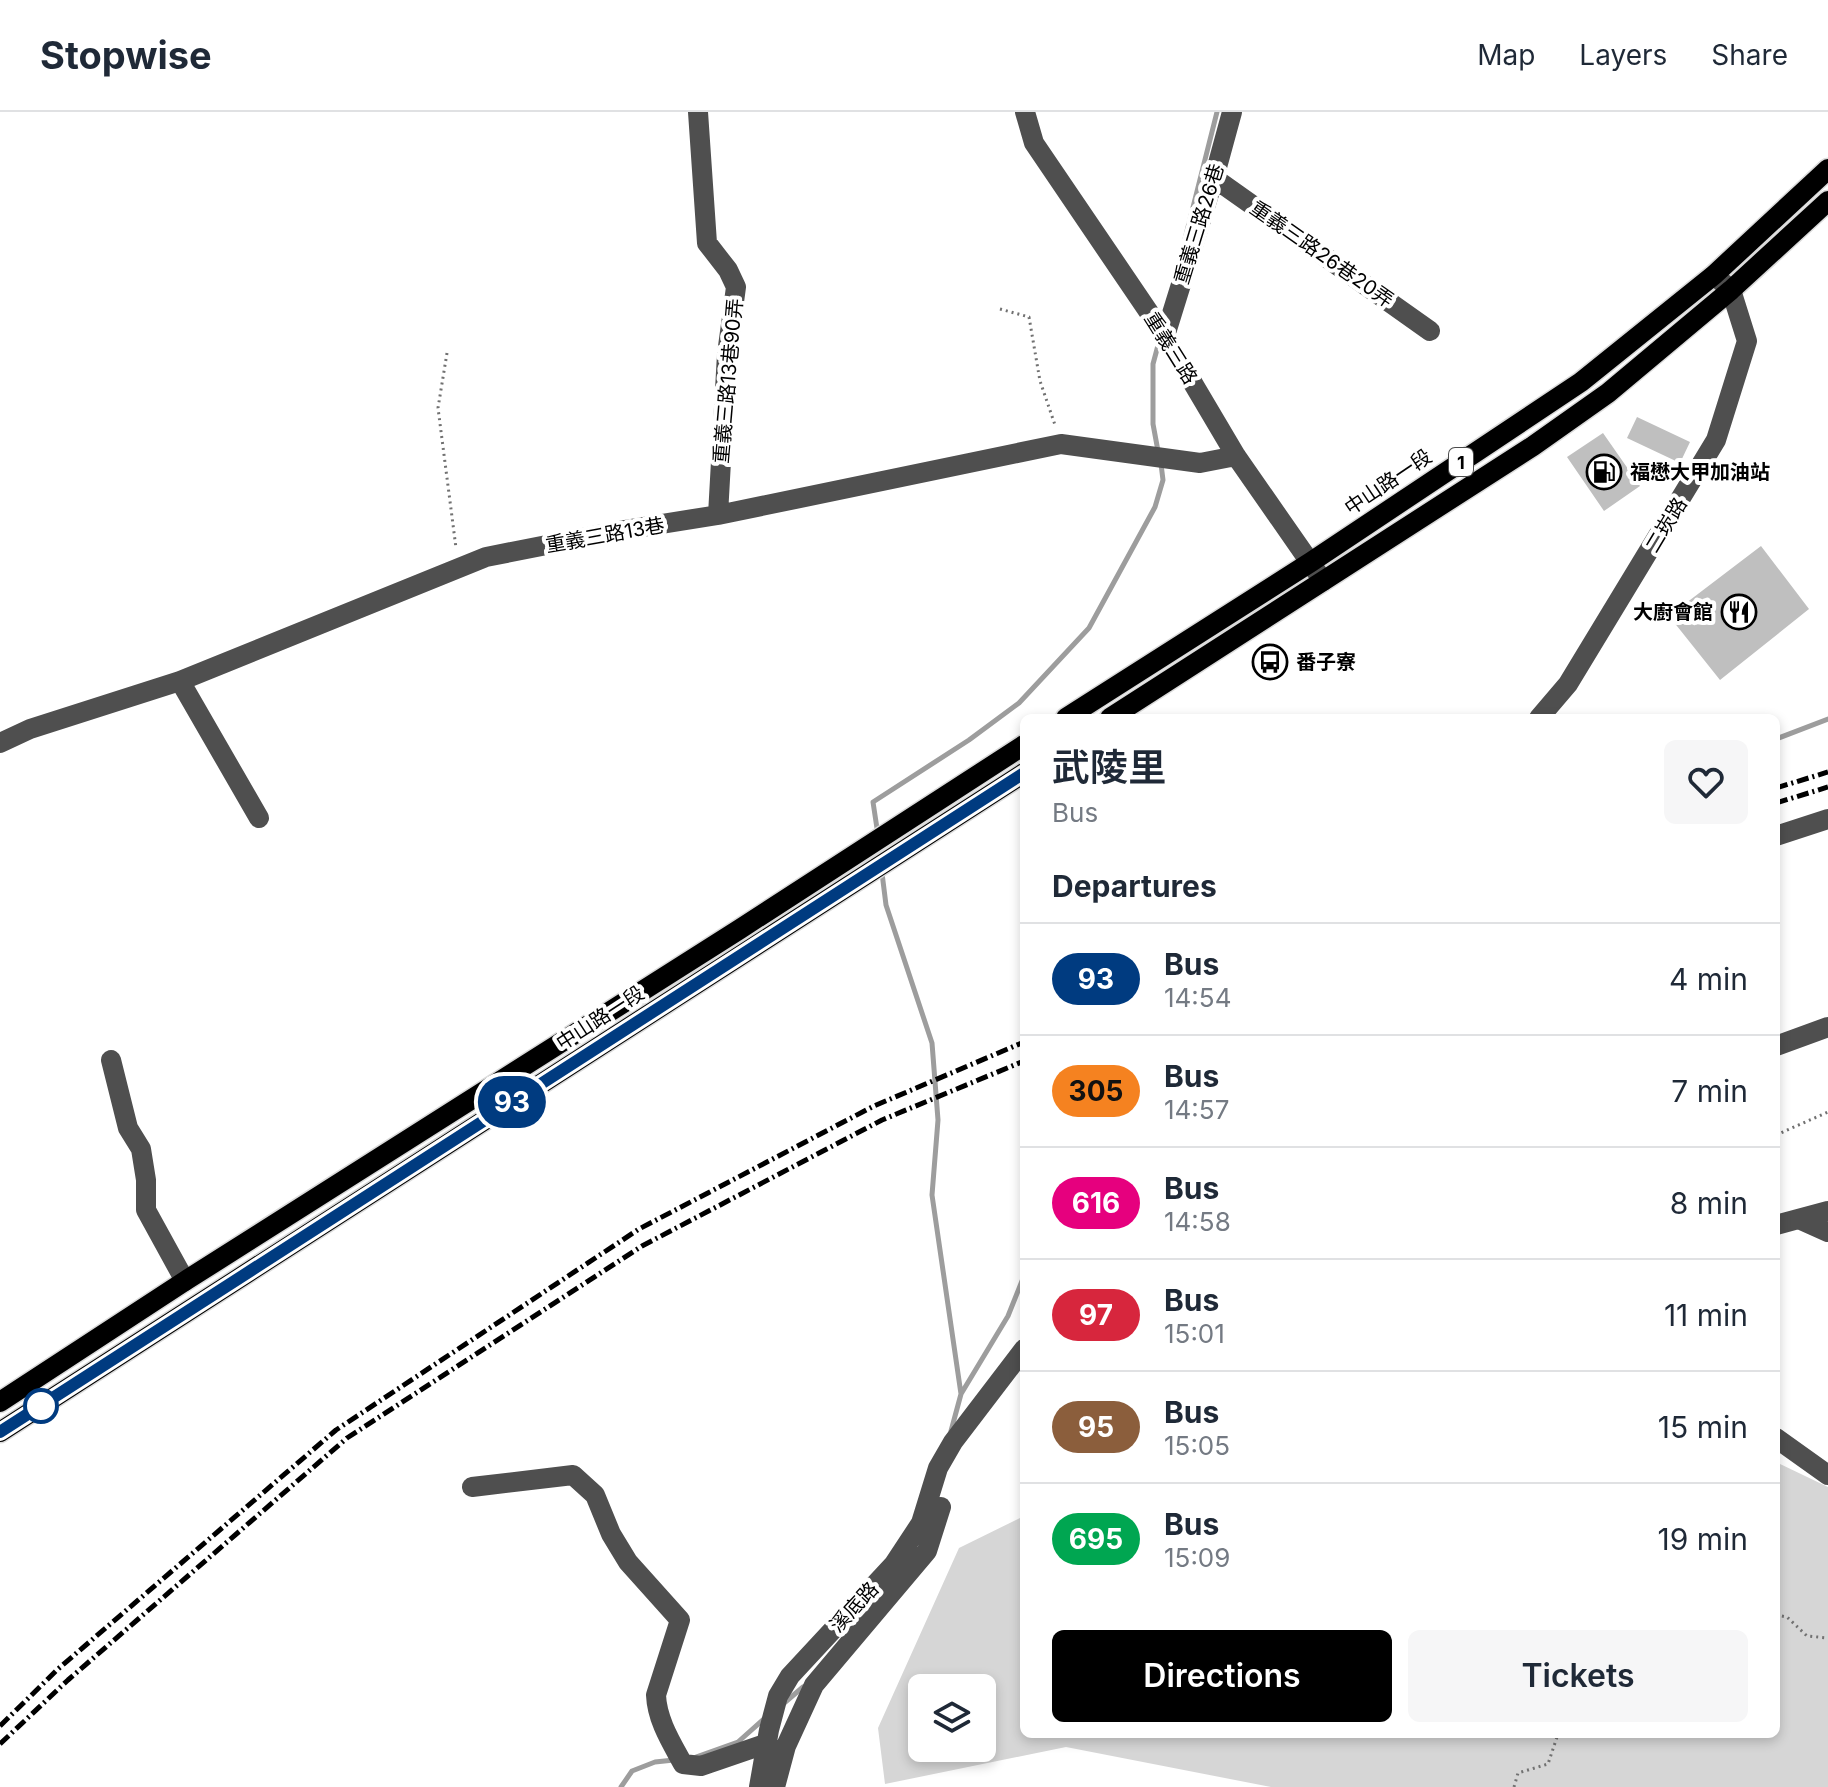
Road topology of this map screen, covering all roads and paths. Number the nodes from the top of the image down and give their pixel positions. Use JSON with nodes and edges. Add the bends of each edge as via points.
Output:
{"nodes":[{"id":1,"x":698,"y":112,"type":"edge"},
{"id":2,"x":1025,"y":112,"type":"edge"},
{"id":3,"x":1232,"y":112,"type":"edge"},
{"id":4,"x":1828,"y":169,"type":"edge"},
{"id":5,"x":1214,"y":178,"type":"junction"},
{"id":6,"x":1828,"y":201,"type":"edge"},
{"id":7,"x":1714,"y":275,"type":"junction"},
{"id":8,"x":1731,"y":290,"type":"junction"},
{"id":9,"x":1000,"y":309,"type":"dead end"},
{"id":10,"x":1430,"y":331,"type":"dead end"},
{"id":11,"x":1165,"y":336,"type":"junction"},
{"id":12,"x":447,"y":353,"type":"dead end"},
{"id":13,"x":1061,"y":444,"type":"junction"},
{"id":14,"x":1236,"y":456,"type":"junction"},
{"id":15,"x":718,"y":515,"type":"junction"},
{"id":16,"x":1311,"y":562,"type":"junction"},
{"id":17,"x":459,"y":568,"type":"junction"},
{"id":18,"x":1323,"y":581,"type":"junction"},
{"id":19,"x":180,"y":681,"type":"junction"},
{"id":20,"x":1072,"y":714,"type":"edge"},
{"id":21,"x":1116,"y":714,"type":"edge"},
{"id":22,"x":1542,"y":714,"type":"edge"},
{"id":23,"x":0,"y":743,"type":"edge"},
{"id":24,"x":1020,"y":748,"type":"edge"},
{"id":25,"x":1020,"y":776,"type":"edge"},
{"id":26,"x":259,"y":818,"type":"dead end"},
{"id":27,"x":1828,"y":819,"type":"edge"},
{"id":28,"x":1780,"y":835,"type":"edge"},
{"id":29,"x":1828,"y":1027,"type":"edge"},
{"id":30,"x":1780,"y":1045,"type":"edge"},
{"id":31,"x":111,"y":1060,"type":"dead end"},
{"id":32,"x":1828,"y":1112,"type":"edge"},
{"id":33,"x":1780,"y":1133,"type":"edge"},
{"id":34,"x":1828,"y":1211,"type":"edge"},
{"id":35,"x":1799,"y":1219,"type":"junction"},
{"id":36,"x":1780,"y":1224,"type":"edge"},
{"id":37,"x":266,"y":1230,"type":"junction"},
{"id":38,"x":1828,"y":1232,"type":"edge"},
{"id":39,"x":281,"y":1250,"type":"junction"},
{"id":40,"x":185,"y":1281,"type":"junction"},
{"id":41,"x":1020,"y":1354,"type":"edge"},
{"id":42,"x":0,"y":1402,"type":"edge"},
{"id":43,"x":0,"y":1432,"type":"edge"},
{"id":44,"x":958,"y":1436,"type":"junction"},
{"id":45,"x":1780,"y":1441,"type":"edge"},
{"id":46,"x":1828,"y":1475,"type":"edge"},
{"id":47,"x":472,"y":1487,"type":"dead end"},
{"id":48,"x":1780,"y":1616,"type":"edge"},
{"id":49,"x":1828,"y":1638,"type":"edge"},
{"id":50,"x":768,"y":1737,"type":"junction"},
{"id":51,"x":1557,"y":1738,"type":"edge"},
{"id":52,"x":759,"y":1787,"type":"edge"},
{"id":53,"x":775,"y":1787,"type":"edge"},
{"id":54,"x":1514,"y":1787,"type":"edge"}],
"edges":[{"from":1,"to":15,"type":"street","name":"重義三路13巷90弄","via":[[707,243],[736,287]]},
{"from":2,"to":11,"type":"street","name":"重義三路","via":[[1034,143]]},
{"from":3,"to":5,"type":"street","name":"重義三路26巷"},
{"from":4,"to":7,"type":"main road","name":"中山路一段","number":"1"},
{"from":5,"to":10,"type":"street","name":"重義三路26巷20弄"},
{"from":5,"to":11,"type":"street","name":"重義三路26巷"},
{"from":6,"to":8,"type":"main road","number":"1"},
{"from":7,"to":8,"type":"street"},
{"from":7,"to":16,"type":"main road","name":"中山路一段","number":"1","via":[[1581,382]]},
{"from":8,"to":18,"type":"main road","number":"1","via":[[1595,402]]},
{"from":8,"to":22,"type":"street","name":"二崁路","via":[[1747,341],[1716,440],[1568,684]]},
{"from":9,"to":13,"type":"path","via":[[1029,317],[1040,381]]},
{"from":11,"to":14,"type":"street","name":"重義三路"},
{"from":12,"to":17,"type":"path","via":[[438,408]]},
{"from":13,"to":14,"type":"street","name":"重義三路13巷","via":[[1200,463]]},
{"from":13,"to":15,"type":"street","name":"重義三路13巷"},
{"from":14,"to":16,"type":"street","name":"重義三路"},
{"from":15,"to":17,"type":"street","name":"重義三路13巷","via":[[486,557]]},
{"from":16,"to":18,"type":"street","name":"重義三路"},
{"from":16,"to":20,"type":"main road","name":"中山路一段","number":"1"},
{"from":17,"to":19,"type":"street","name":"重義三路13巷"},
{"from":18,"to":21,"type":"main road","number":"1"},
{"from":19,"to":23,"type":"street","name":"重義三路13巷"},
{"from":19,"to":26,"type":"street"},
{"from":24,"to":37,"type":"main road","name":"中山路一段"},
{"from":25,"to":39,"type":"main road","name":"中山路一段"},
{"from":27,"to":28,"type":"street"},
{"from":29,"to":30,"type":"street"},
{"from":31,"to":40,"type":"street","via":[[128,1128],[141,1149],[146,1210]]},
{"from":32,"to":33,"type":"path"},
{"from":34,"to":35,"type":"street"},
{"from":35,"to":36,"type":"street"},
{"from":35,"to":38,"type":"street"},
{"from":37,"to":39,"type":"main road"},
{"from":37,"to":40,"type":"main road","name":"中山路一段"},
{"from":39,"to":43,"type":"main road","name":"中山路一段"},
{"from":40,"to":42,"type":"main road","name":"中山路一段"},
{"from":41,"to":44,"type":"street","name":"溪底路"},
{"from":44,"to":50,"type":"street","name":"溪底路","via":[[938,1468],[921,1523],[894,1564],[790,1676],[778,1696]]},
{"from":44,"to":53,"type":"street","name":"溪底路","via":[[927,1551],[814,1685],[786,1746]]},
{"from":45,"to":46,"type":"street"},
{"from":47,"to":50,"type":"street","via":[[573,1475],[595,1495],[628,1562],[680,1620],[656,1695],[656,1707],[679,1758],[701,1766]]},
{"from":48,"to":49,"type":"path","via":[[1807,1636]]},
{"from":50,"to":52,"type":"street","name":"溪底路"},
{"from":51,"to":54,"type":"path","via":[[1548,1764],[1518,1773]]}]}
